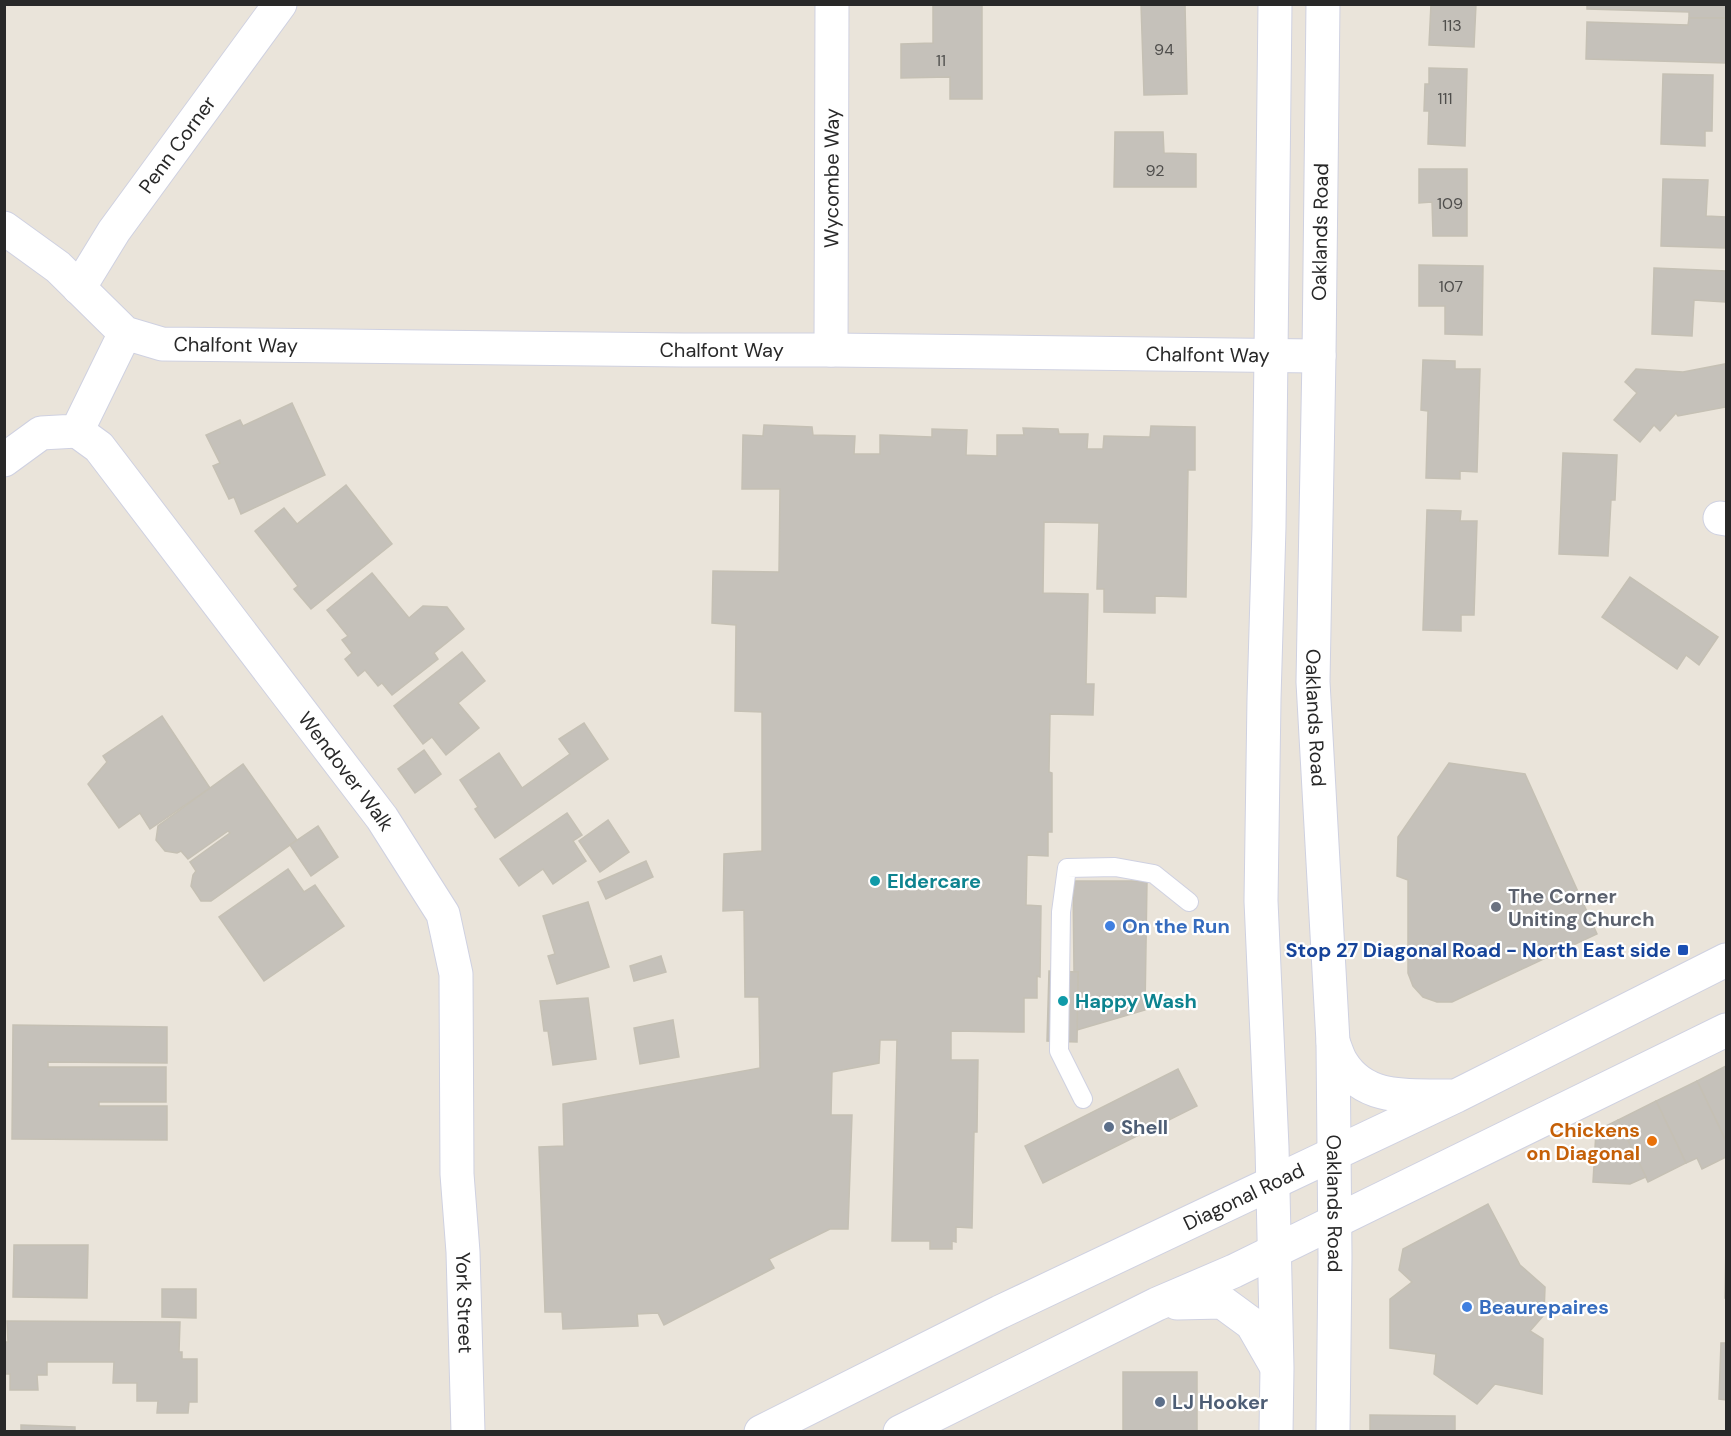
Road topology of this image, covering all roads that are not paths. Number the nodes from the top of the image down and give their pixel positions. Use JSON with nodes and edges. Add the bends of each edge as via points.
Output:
{"nodes":[{"id":1,"x":280,"y":4,"type":"edge"},
{"id":2,"x":832,"y":4,"type":"edge"},
{"id":3,"x":1275,"y":4,"type":"edge"},
{"id":4,"x":1323,"y":4,"type":"edge"},
{"id":5,"x":4,"y":228,"type":"edge"},
{"id":6,"x":79,"y":288,"type":"junction"},
{"id":7,"x":125,"y":333,"type":"junction"},
{"id":8,"x":831,"y":350,"type":"junction"},
{"id":9,"x":1271,"y":356,"type":"junction"},
{"id":10,"x":1319,"y":356,"type":"junction"},
{"id":11,"x":77,"y":431,"type":"junction"},
{"id":12,"x":4,"y":460,"type":"edge"},
{"id":13,"x":1189,"y":902,"type":"dead end"},
{"id":14,"x":1726,"y":960,"type":"edge"},
{"id":15,"x":1726,"y":1030,"type":"edge"},
{"id":16,"x":1333,"y":1042,"type":"junction"},
{"id":17,"x":1456,"y":1096,"type":"junction"},
{"id":18,"x":1083,"y":1099,"type":"dead end"},
{"id":19,"x":1334,"y":1154,"type":"junction"},
{"id":20,"x":457,"y":1174,"type":"joint"},
{"id":21,"x":1273,"y":1183,"type":"junction"},
{"id":22,"x":1334,"y":1222,"type":"junction"},
{"id":23,"x":1274,"y":1251,"type":"junction"},
{"id":24,"x":1157,"y":1304,"type":"junction"},
{"id":25,"x":1277,"y":1368,"type":"junction"},
{"id":26,"x":468,"y":1431,"type":"edge"},
{"id":27,"x":761,"y":1431,"type":"edge"},
{"id":28,"x":900,"y":1431,"type":"edge"},
{"id":29,"x":1276,"y":1431,"type":"edge"},
{"id":30,"x":1333,"y":1431,"type":"edge"}],
"edges":[{"from":1,"to":6,"type":"main road","name":"Penn Corner","via":[[114,231]]},
{"from":2,"to":8,"type":"main road","name":"Wycombe Way"},
{"from":3,"to":9,"type":"main road"},
{"from":4,"to":10,"type":"main road","name":"Oaklands Road"},
{"from":5,"to":6,"type":"main road","via":[[58,267]]},
{"from":6,"to":7,"type":"main road"},
{"from":7,"to":8,"type":"main road","name":"Chalfont Way","via":[[162,344]]},
{"from":7,"to":11,"type":"main road"},
{"from":8,"to":9,"type":"main road","name":"Chalfont Way"},
{"from":9,"to":10,"type":"main road","name":"Chalfont Way"},
{"from":9,"to":21,"type":"main road","via":[[1261,901]]},
{"from":10,"to":16,"type":"main road","name":"Oaklands Road","via":[[1314,682]]},
{"from":11,"to":12,"type":"main road","via":[[41,433]]},
{"from":11,"to":20,"type":"main road","name":"Wendover Walk","via":[[99,447],[382,818],[443,914],[456,974]]},
{"from":13,"to":18,"type":"lane","via":[[1154,874],[1115,867],[1067,868],[1061,912],[1059,1051]]},
{"from":14,"to":17,"type":"main road","name":"Diagonal Road"},
{"from":15,"to":22,"type":"main road"},
{"from":16,"to":17,"type":"main road","via":[[1342,1063],[1372,1090]]},
{"from":16,"to":19,"type":"main road","name":"Oaklands Road"},
{"from":17,"to":19,"type":"main road","name":"Diagonal Road"},
{"from":19,"to":21,"type":"main road","name":"Diagonal Road"},
{"from":19,"to":22,"type":"main road","name":"Oaklands Road"},
{"from":20,"to":26,"type":"main road","name":"York Street"},
{"from":21,"to":23,"type":"main road"},
{"from":21,"to":27,"type":"main road","name":"Diagonal Road"},
{"from":22,"to":23,"type":"main road"},
{"from":22,"to":30,"type":"main road","name":"Oaklands Road"},
{"from":23,"to":24,"type":"main road"},
{"from":23,"to":25,"type":"main road"},
{"from":24,"to":25,"type":"main road","via":[[1222,1302],[1252,1324]]},
{"from":24,"to":28,"type":"main road"},
{"from":25,"to":29,"type":"main road"}]}
